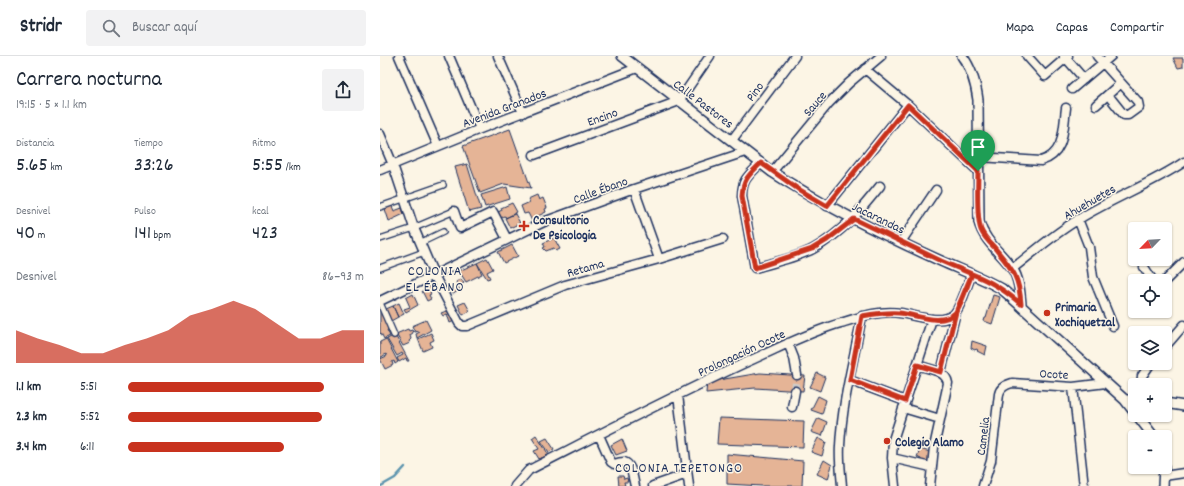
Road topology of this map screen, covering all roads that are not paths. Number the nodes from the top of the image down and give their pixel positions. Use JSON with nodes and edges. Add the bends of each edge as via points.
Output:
{"nodes":[{"id":1,"x":399,"y":56,"type":"edge"},
{"id":2,"x":449,"y":56,"type":"edge"},
{"id":3,"x":498,"y":56,"type":"edge"},
{"id":4,"x":622,"y":56,"type":"edge"},
{"id":5,"x":710,"y":56,"type":"edge"},
{"id":6,"x":795,"y":56,"type":"edge"},
{"id":7,"x":881,"y":56,"type":"edge"},
{"id":8,"x":962,"y":56,"type":"edge"},
{"id":9,"x":1027,"y":56,"type":"edge"},
{"id":10,"x":1097,"y":56,"type":"edge"},
{"id":11,"x":1111,"y":56,"type":"edge"},
{"id":12,"x":1066,"y":57,"type":"edge"},
{"id":13,"x":1103,"y":63,"type":"junction"},
{"id":14,"x":637,"y":68,"type":"junction"},
{"id":15,"x":865,"y":69,"type":"junction"},
{"id":16,"x":1084,"y":79,"type":"junction"},
{"id":17,"x":1121,"y":83,"type":"junction"},
{"id":18,"x":1072,"y":89,"type":"dead end"},
{"id":19,"x":1108,"y":95,"type":"junction"},
{"id":20,"x":679,"y":100,"type":"junction"},
{"id":21,"x":908,"y":105,"type":"junction"},
{"id":22,"x":1096,"y":105,"type":"dead end"},
{"id":23,"x":1066,"y":108,"type":"dead end"},
{"id":24,"x":523,"y":113,"type":"junction"},
{"id":25,"x":480,"y":129,"type":"junction"},
{"id":26,"x":381,"y":139,"type":"edge"},
{"id":27,"x":732,"y":140,"type":"junction"},
{"id":28,"x":438,"y":146,"type":"junction"},
{"id":29,"x":745,"y":152,"type":"junction"},
{"id":30,"x":534,"y":155,"type":"dead end"},
{"id":31,"x":979,"y":157,"type":"junction"},
{"id":32,"x":1184,"y":162,"type":"edge"},
{"id":33,"x":761,"y":163,"type":"junction"},
{"id":34,"x":393,"y":165,"type":"junction"},
{"id":35,"x":380,"y":170,"type":"edge"},
{"id":36,"x":978,"y":171,"type":"junction"},
{"id":37,"x":772,"y":172,"type":"junction"},
{"id":38,"x":443,"y":185,"type":"dead end"},
{"id":39,"x":880,"y":186,"type":"dead end"},
{"id":40,"x":634,"y":189,"type":"junction"},
{"id":41,"x":936,"y":190,"type":"dead end"},
{"id":42,"x":404,"y":198,"type":"junction"},
{"id":43,"x":827,"y":206,"type":"junction"},
{"id":44,"x":380,"y":207,"type":"edge"},
{"id":45,"x":454,"y":211,"type":"joint"},
{"id":46,"x":854,"y":219,"type":"junction"},
{"id":47,"x":1078,"y":219,"type":"junction"},
{"id":48,"x":414,"y":228,"type":"junction"},
{"id":49,"x":442,"y":232,"type":"dead end"},
{"id":50,"x":380,"y":239,"type":"edge"},
{"id":51,"x":507,"y":239,"type":"junction"},
{"id":52,"x":723,"y":239,"type":"dead end"},
{"id":53,"x":901,"y":242,"type":"junction"},
{"id":54,"x":420,"y":243,"type":"junction"},
{"id":55,"x":424,"y":252,"type":"junction"},
{"id":56,"x":659,"y":259,"type":"junction"},
{"id":57,"x":1184,"y":262,"type":"edge"},
{"id":58,"x":1144,"y":267,"type":"dead end"},
{"id":59,"x":380,"y":268,"type":"edge"},
{"id":60,"x":1012,"y":269,"type":"junction"},
{"id":61,"x":972,"y":274,"type":"junction"},
{"id":62,"x":1148,"y":274,"type":"edge"},
{"id":63,"x":1172,"y":274,"type":"edge"},
{"id":64,"x":434,"y":275,"type":"junction"},
{"id":65,"x":380,"y":302,"type":"edge"},
{"id":66,"x":1021,"y":304,"type":"junction"},
{"id":67,"x":956,"y":312,"type":"junction"},
{"id":68,"x":862,"y":316,"type":"junction"},
{"id":69,"x":932,"y":319,"type":"junction"},
{"id":70,"x":1113,"y":326,"type":"dead end"},
{"id":71,"x":1184,"y":326,"type":"edge"},
{"id":72,"x":394,"y":335,"type":"dead end"},
{"id":73,"x":1172,"y":339,"type":"edge"},
{"id":74,"x":788,"y":343,"type":"junction"},
{"id":75,"x":917,"y":365,"type":"junction"},
{"id":76,"x":941,"y":372,"type":"junction"},
{"id":77,"x":797,"y":375,"type":"tunnel mouth"},
{"id":78,"x":850,"y":380,"type":"junction"},
{"id":79,"x":1106,"y":383,"type":"junction"},
{"id":80,"x":1073,"y":387,"type":"junction"},
{"id":81,"x":1002,"y":388,"type":"joint"},
{"id":82,"x":795,"y":391,"type":"tunnel mouth"},
{"id":83,"x":678,"y":395,"type":"junction"},
{"id":84,"x":1125,"y":400,"type":"joint"},
{"id":85,"x":904,"y":404,"type":"junction"},
{"id":86,"x":1128,"y":404,"type":"edge"},
{"id":87,"x":1172,"y":405,"type":"edge"},
{"id":88,"x":1184,"y":406,"type":"edge"},
{"id":89,"x":792,"y":407,"type":"dead end"},
{"id":90,"x":940,"y":419,"type":"junction"},
{"id":91,"x":1142,"y":422,"type":"edge"},
{"id":92,"x":1149,"y":430,"type":"edge"},
{"id":93,"x":599,"y":435,"type":"junction"},
{"id":94,"x":892,"y":458,"type":"junction"},
{"id":95,"x":931,"y":467,"type":"junction"},
{"id":96,"x":1172,"y":472,"type":"edge"},
{"id":97,"x":1184,"y":473,"type":"edge"},
{"id":98,"x":687,"y":474,"type":"junction"},
{"id":99,"x":1164,"y":474,"type":"edge"},
{"id":100,"x":515,"y":486,"type":"edge"},
{"id":101,"x":635,"y":486,"type":"edge"},
{"id":102,"x":653,"y":486,"type":"edge"},
{"id":103,"x":690,"y":486,"type":"edge"},
{"id":104,"x":842,"y":486,"type":"edge"},
{"id":105,"x":894,"y":486,"type":"edge"},
{"id":106,"x":930,"y":486,"type":"edge"},
{"id":107,"x":983,"y":486,"type":"edge"},
{"id":108,"x":1084,"y":486,"type":"edge"},
{"id":109,"x":1163,"y":486,"type":"edge"}],
"edges":[{"from":1,"to":28,"type":"street"},
{"from":2,"to":25,"type":"street"},
{"from":3,"to":24,"type":"street"},
{"from":4,"to":14,"type":"street","name":"Calle Pastores"},
{"from":5,"to":20,"type":"street"},
{"from":6,"to":27,"type":"street","name":"Pino"},
{"from":7,"to":15,"type":"street","name":"Sauce"},
{"from":8,"to":31,"type":"street","via":[[976,83]]},
{"from":9,"to":12,"type":"street","via":[[1045,76]]},
{"from":10,"to":13,"type":"street"},
{"from":11,"to":13,"type":"street"},
{"from":12,"to":16,"type":"street"},
{"from":13,"to":16,"type":"street"},
{"from":13,"to":17,"type":"street"},
{"from":14,"to":20,"type":"street","name":"Calle Pastores"},
{"from":14,"to":24,"type":"street","name":"Avenida Granados"},
{"from":15,"to":21,"type":"street"},
{"from":15,"to":37,"type":"street","name":"Sauce","via":[[829,103]]},
{"from":16,"to":18,"type":"street"},
{"from":17,"to":19,"type":"street"},
{"from":17,"to":19,"type":"street","via":[[1138,107],[1126,116]]},
{"from":19,"to":22,"type":"street"},
{"from":20,"to":27,"type":"street","name":"Calle Pastores"},
{"from":20,"to":30,"type":"street","name":"Encino"},
{"from":21,"to":36,"type":"street"},
{"from":21,"to":43,"type":"street"},
{"from":23,"to":31,"type":"street","via":[[1060,144],[1056,153],[1049,158],[1041,161]]},
{"from":24,"to":25,"type":"street","name":"Avenida Granados"},
{"from":25,"to":28,"type":"street","name":"Avenida Granados"},
{"from":26,"to":34,"type":"street"},
{"from":27,"to":29,"type":"street","name":"Jacarandas"},
{"from":28,"to":34,"type":"street","name":"Avenida Granados"},
{"from":29,"to":33,"type":"street","name":"Jacarandas"},
{"from":29,"to":40,"type":"street","name":"Calle Ébano"},
{"from":31,"to":36,"type":"street"},
{"from":32,"to":47,"type":"street","name":"Ahuehuetes"},
{"from":33,"to":37,"type":"street","name":"Jacarandas"},
{"from":33,"to":46,"type":"street","via":[[746,178],[742,188],[755,268],[812,249]]},
{"from":34,"to":35,"type":"street","name":"Avenida Granados"},
{"from":34,"to":42,"type":"street"},
{"from":36,"to":60,"type":"street","via":[[981,230]]},
{"from":37,"to":43,"type":"street","name":"Jacarandas"},
{"from":38,"to":42,"type":"street"},
{"from":39,"to":46,"type":"street"},
{"from":40,"to":51,"type":"street","name":"Calle Ébano","via":[[546,221]]},
{"from":40,"to":56,"type":"street"},
{"from":41,"to":53,"type":"street"},
{"from":42,"to":44,"type":"street"},
{"from":42,"to":48,"type":"street"},
{"from":43,"to":46,"type":"street","name":"Jacarandas"},
{"from":45,"to":48,"type":"street"},
{"from":45,"to":51,"type":"street","via":[[460,228],[493,212]]},
{"from":46,"to":53,"type":"street","name":"Jacarandas"},
{"from":47,"to":60,"type":"street","name":"Ahuehuetes"},
{"from":47,"to":70,"type":"street","via":[[1089,247],[1093,277]]},
{"from":48,"to":50,"type":"street"},
{"from":48,"to":54,"type":"street"},
{"from":49,"to":54,"type":"street"},
{"from":51,"to":64,"type":"street","name":"Calle Ébano"},
{"from":52,"to":56,"type":"street","name":"Retama"},
{"from":53,"to":61,"type":"street","name":"Jacarandas"},
{"from":54,"to":55,"type":"street"},
{"from":55,"to":59,"type":"street"},
{"from":55,"to":64,"type":"street"},
{"from":56,"to":64,"type":"street","name":"Retama","via":[[565,285],[467,326],[459,323]]},
{"from":57,"to":63,"type":"street"},
{"from":58,"to":62,"type":"street"},
{"from":60,"to":66,"type":"street","via":[[1020,292]]},
{"from":61,"to":66,"type":"street","name":"Jacarandas","via":[[988,280]]},
{"from":61,"to":67,"type":"street"},
{"from":64,"to":65,"type":"street","name":"Calle Ébano"},
{"from":65,"to":72,"type":"street"},
{"from":66,"to":79,"type":"street","name":"Jacarandas"},
{"from":67,"to":69,"type":"street","name":"Prolongación Ocote","via":[[948,318]]},
{"from":67,"to":76,"type":"street"},
{"from":68,"to":69,"type":"street","name":"Prolongación Ocote","via":[[885,312]]},
{"from":68,"to":74,"type":"street","name":"Prolongación Ocote"},
{"from":68,"to":78,"type":"street"},
{"from":69,"to":75,"type":"street"},
{"from":71,"to":73,"type":"street"},
{"from":74,"to":77,"type":"street"},
{"from":74,"to":83,"type":"street","name":"Prolongación Ocote"},
{"from":75,"to":76,"type":"street"},
{"from":75,"to":85,"type":"street"},
{"from":76,"to":90,"type":"street","via":[[948,383]]},
{"from":78,"to":85,"type":"street"},
{"from":78,"to":104,"type":"street","via":[[840,436]]},
{"from":79,"to":80,"type":"street","name":"Ocote"},
{"from":79,"to":84,"type":"street","name":"Jacarandas"},
{"from":80,"to":81,"type":"street","name":"Ocote","via":[[1012,383]]},
{"from":80,"to":108,"type":"street"},
{"from":81,"to":107,"type":"street","name":"Camelia","via":[[999,391],[991,461]]},
{"from":82,"to":89,"type":"street"},
{"from":83,"to":93,"type":"street","name":"Prolongación Ocote"},
{"from":83,"to":98,"type":"street"},
{"from":84,"to":86,"type":"street","name":"Jacarandas"},
{"from":85,"to":90,"type":"street"},
{"from":85,"to":94,"type":"street","via":[[893,440]]},
{"from":87,"to":88,"type":"street"},
{"from":90,"to":95,"type":"street"},
{"from":91,"to":92,"type":"street","name":"Jacarandas"},
{"from":93,"to":100,"type":"street","name":"Prolongación Ocote","via":[[529,470]]},
{"from":93,"to":101,"type":"street","via":[[611,462],[627,463],[630,467]]},
{"from":94,"to":95,"type":"street"},
{"from":94,"to":105,"type":"street"},
{"from":95,"to":106,"type":"street"},
{"from":96,"to":97,"type":"street"},
{"from":98,"to":102,"type":"street"},
{"from":98,"to":103,"type":"street"},
{"from":99,"to":109,"type":"street"}]}
